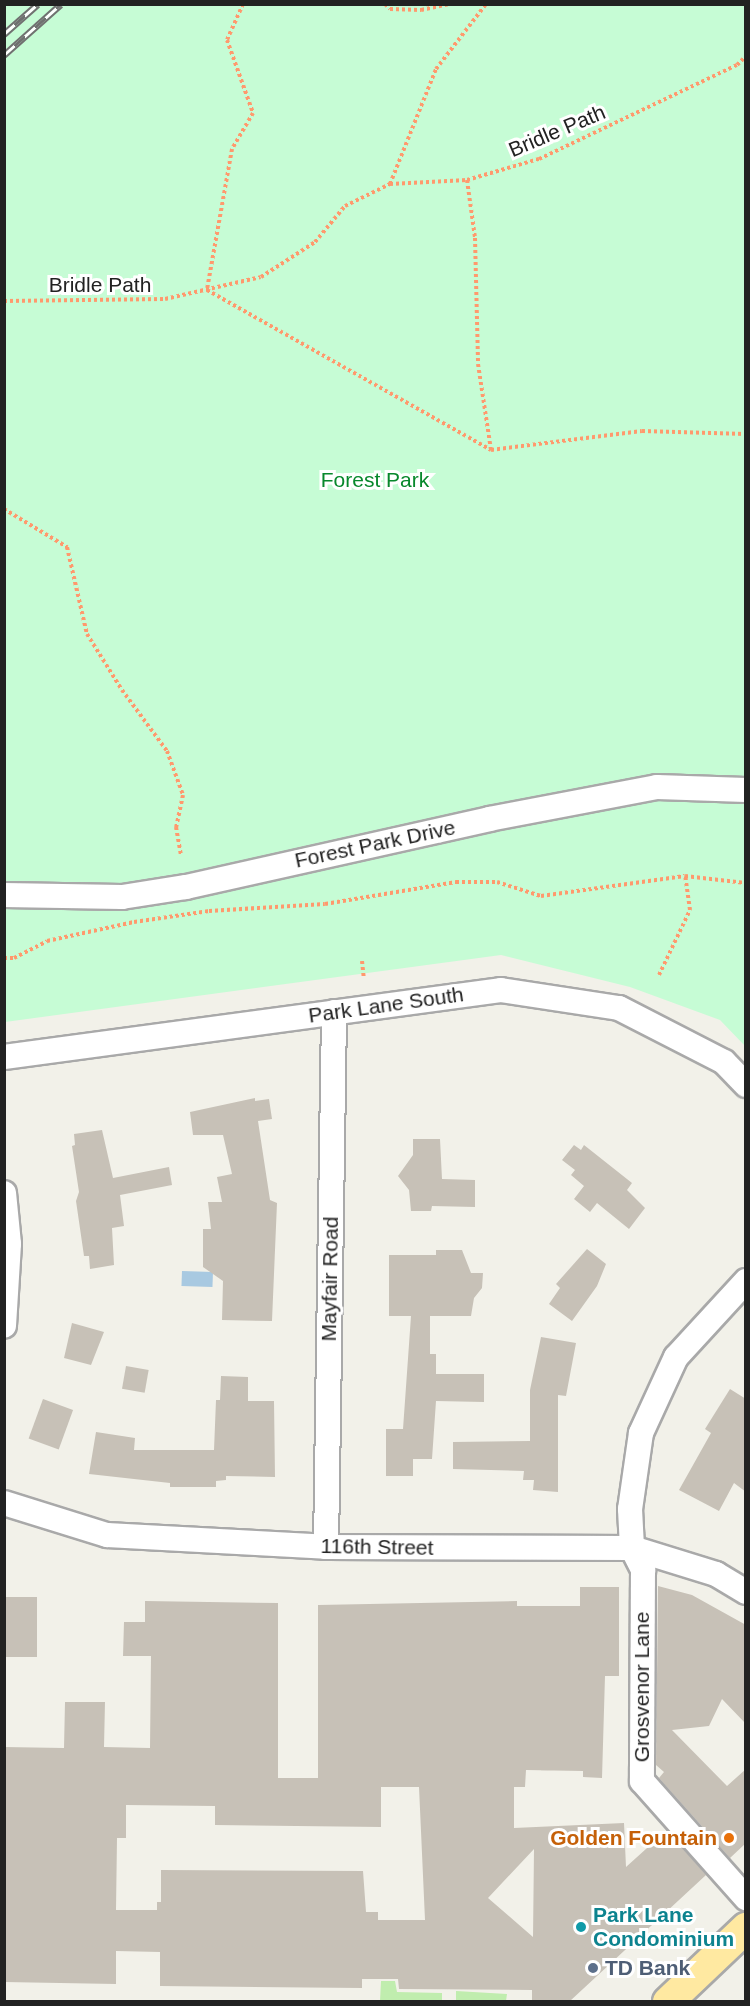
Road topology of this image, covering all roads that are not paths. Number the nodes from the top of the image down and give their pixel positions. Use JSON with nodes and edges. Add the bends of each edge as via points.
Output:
{"nodes":[{"id":1,"x":746,"y":790,"type":"edge"},
{"id":2,"x":4,"y":895,"type":"edge"},
{"id":3,"x":334,"y":1012,"type":"junction"},
{"id":4,"x":4,"y":1058,"type":"edge"},
{"id":5,"x":746,"y":1085,"type":"edge"},
{"id":6,"x":4,"y":1192,"type":"edge"},
{"id":7,"x":746,"y":1281,"type":"edge"},
{"id":8,"x":4,"y":1326,"type":"edge"},
{"id":9,"x":4,"y":1503,"type":"edge"},
{"id":10,"x":326,"y":1547,"type":"junction"},
{"id":11,"x":632,"y":1548,"type":"junction"},
{"id":12,"x":746,"y":1592,"type":"edge"},
{"id":13,"x":746,"y":1898,"type":"edge"},
{"id":14,"x":746,"y":1928,"type":"edge"},
{"id":15,"x":668,"y":2001,"type":"edge"}],
"edges":[{"from":1,"to":2,"type":"street","name":"Forest Park Drive","via":[[657,787],[489,819],[186,887],[122,897]]},
{"from":3,"to":4,"type":"street","name":"Park Lane South"},
{"from":3,"to":5,"type":"street","name":"Park Lane South","via":[[501,990],[620,1008],[724,1062]]},
{"from":3,"to":10,"type":"street","name":"Mayfair Road"},
{"from":6,"to":8,"type":"street","via":[[9,1244]]},
{"from":7,"to":11,"type":"street","via":[[676,1356],[641,1433],[630,1484]]},
{"from":9,"to":10,"type":"street","name":"116th Street","via":[[107,1535]]},
{"from":10,"to":11,"type":"street","name":"116th Street"},
{"from":11,"to":12,"type":"street","name":"116th Street","via":[[716,1574]]},
{"from":11,"to":13,"type":"street","name":"Grosvenor Lane","via":[[643,1570],[642,1781]]},
{"from":14,"to":15,"type":"main road"}]}
